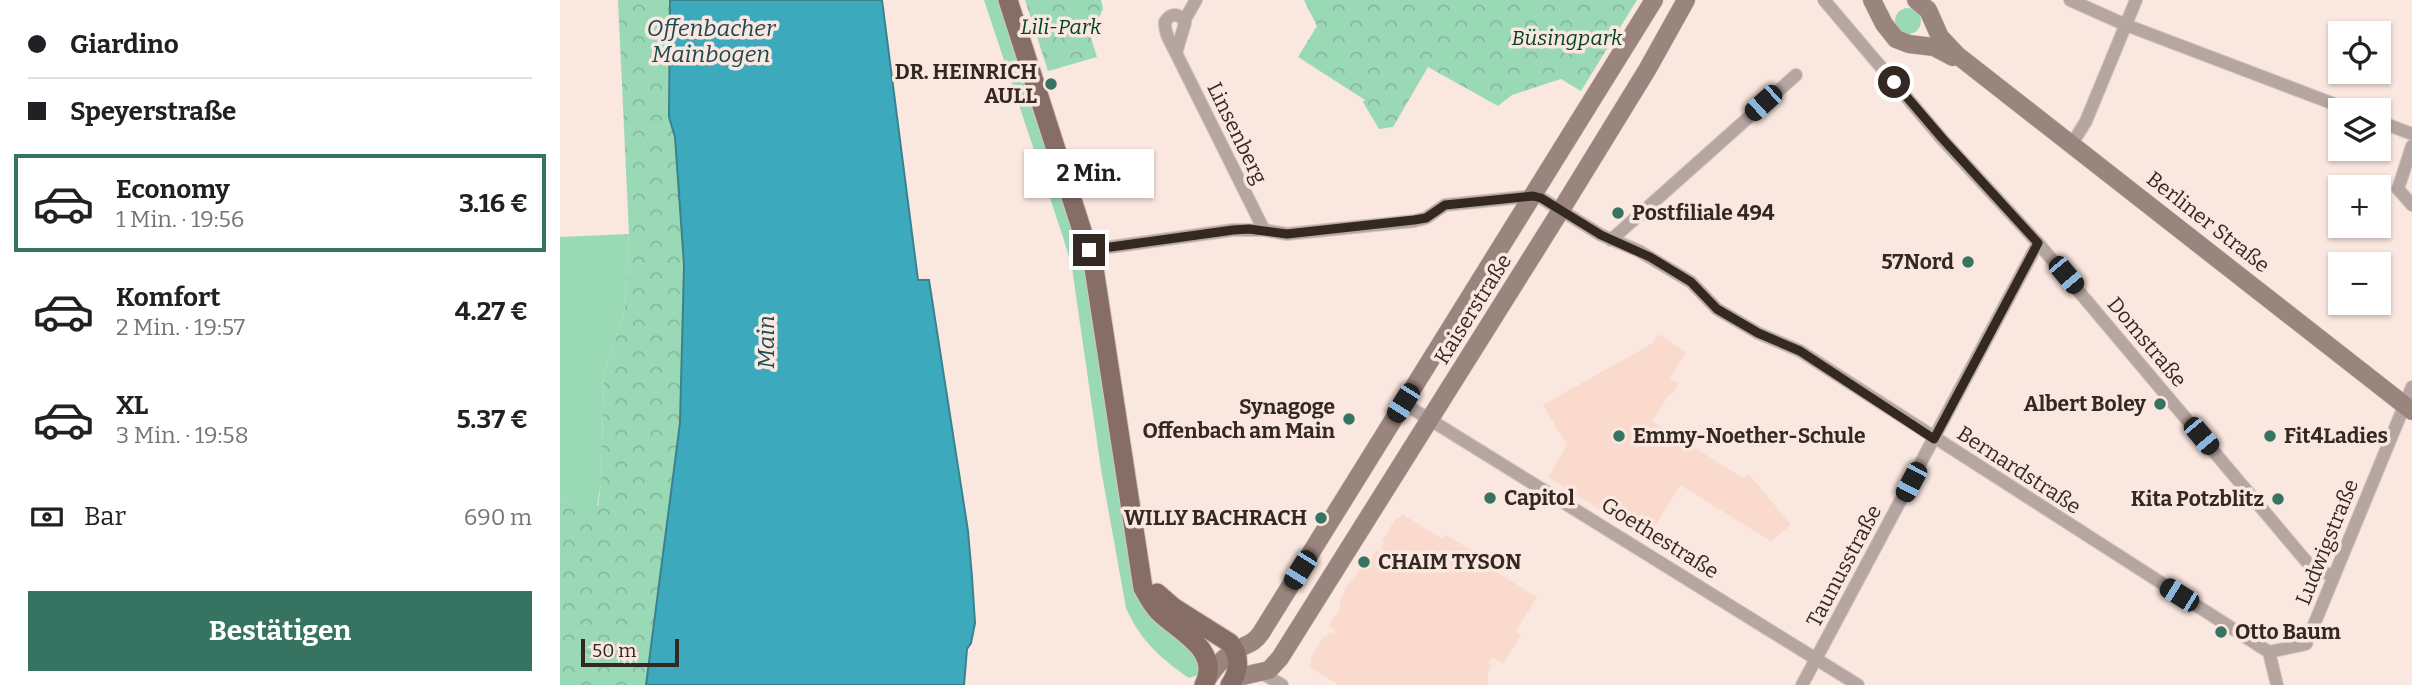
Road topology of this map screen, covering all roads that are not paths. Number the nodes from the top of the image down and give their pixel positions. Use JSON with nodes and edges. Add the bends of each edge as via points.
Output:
{"nodes":[{"id":1,"x":1008,"y":0,"type":"edge"},
{"id":2,"x":1196,"y":0,"type":"edge"},
{"id":3,"x":1654,"y":0,"type":"edge"},
{"id":4,"x":1686,"y":0,"type":"edge"},
{"id":5,"x":1824,"y":0,"type":"edge"},
{"id":6,"x":1872,"y":0,"type":"edge"},
{"id":7,"x":1916,"y":0,"type":"edge"},
{"id":8,"x":2070,"y":0,"type":"edge"},
{"id":9,"x":2136,"y":0,"type":"edge"},
{"id":10,"x":1184,"y":20,"type":"junction"},
{"id":11,"x":2126,"y":24,"type":"junction"},
{"id":12,"x":1176,"y":53,"type":"junction"},
{"id":13,"x":1974,"y":69,"type":"junction"},
{"id":14,"x":1796,"y":75,"type":"dead end"},
{"id":15,"x":2328,"y":102,"type":"edge"},
{"id":16,"x":2391,"y":126,"type":"edge"},
{"id":17,"x":2412,"y":134,"type":"edge"},
{"id":18,"x":2072,"y":144,"type":"junction"},
{"id":19,"x":2412,"y":146,"type":"edge"},
{"id":20,"x":1533,"y":196,"type":"junction"},
{"id":21,"x":2412,"y":205,"type":"edge"},
{"id":22,"x":1561,"y":210,"type":"junction"},
{"id":23,"x":1264,"y":230,"type":"junction"},
{"id":24,"x":1611,"y":240,"type":"junction"},
{"id":25,"x":2038,"y":243,"type":"junction"},
{"id":26,"x":1089,"y":250,"type":"junction"},
{"id":27,"x":2412,"y":387,"type":"edge"},
{"id":28,"x":1403,"y":403,"type":"junction"},
{"id":29,"x":2408,"y":408,"type":"edge"},
{"id":30,"x":1431,"y":420,"type":"junction"},
{"id":31,"x":1934,"y":439,"type":"junction"},
{"id":32,"x":1140,"y":566,"type":"junction"},
{"id":33,"x":2333,"y":576,"type":"junction"},
{"id":34,"x":1189,"y":634,"type":"junction"},
{"id":35,"x":1255,"y":642,"type":"junction"},
{"id":36,"x":2269,"y":652,"type":"junction"},
{"id":37,"x":1816,"y":659,"type":"junction"},
{"id":38,"x":1233,"y":666,"type":"edge"},
{"id":39,"x":1260,"y":673,"type":"junction"},
{"id":40,"x":1205,"y":683,"type":"edge"},
{"id":41,"x":1280,"y":684,"type":"edge"},
{"id":42,"x":1802,"y":685,"type":"edge"},
{"id":43,"x":1858,"y":685,"type":"edge"},
{"id":44,"x":2277,"y":685,"type":"edge"}],
"edges":[{"from":1,"to":26,"type":"main road"},
{"from":2,"to":10,"type":"street"},
{"from":3,"to":20,"type":"main road","name":"Kaiserstraße"},
{"from":4,"to":22,"type":"main road","name":"Kaiserstraße"},
{"from":5,"to":25,"type":"street","name":"Domstraße"},
{"from":6,"to":13,"type":"main road","name":"Berliner Straße","via":[[1896,40],[1934,47]]},
{"from":7,"to":13,"type":"main road","name":"Berliner Straße","via":[[1928,10],[1944,43]]},
{"from":8,"to":11,"type":"street"},
{"from":9,"to":11,"type":"street"},
{"from":10,"to":12,"type":"street"},
{"from":10,"to":12,"type":"street","name":"Linsenberg","via":[[1174,14],[1165,22]]},
{"from":11,"to":15,"type":"street"},
{"from":11,"to":18,"type":"street"},
{"from":12,"to":23,"type":"street","name":"Linsenberg"},
{"from":13,"to":18,"type":"main road","name":"Berliner Straße"},
{"from":14,"to":24,"type":"street"},
{"from":16,"to":17,"type":"street"},
{"from":18,"to":29,"type":"main road","name":"Berliner Straße"},
{"from":19,"to":21,"type":"street","via":[[2398,189]]},
{"from":20,"to":22,"type":"street","name":"Bernardstraße"},
{"from":20,"to":23,"type":"street","via":[[1445,205],[1414,220],[1287,234]]},
{"from":20,"to":28,"type":"main road","name":"Kaiserstraße"},
{"from":22,"to":24,"type":"street","name":"Bernardstraße"},
{"from":22,"to":30,"type":"main road","name":"Kaiserstraße"},
{"from":23,"to":26,"type":"street","via":[[1233,230]]},
{"from":24,"to":31,"type":"street","name":"Bernardstraße","via":[[1691,282],[1717,309],[1800,351]]},
{"from":25,"to":31,"type":"street","name":"Taunusstraße"},
{"from":25,"to":33,"type":"street","name":"Domstraße","via":[[2305,561]]},
{"from":26,"to":32,"type":"main road"},
{"from":27,"to":29,"type":"street","name":"Ludwigstraße"},
{"from":28,"to":30,"type":"street","name":"Goethestraße"},
{"from":28,"to":35,"type":"main road","name":"Kaiserstraße"},
{"from":29,"to":33,"type":"street","name":"Ludwigstraße"},
{"from":30,"to":37,"type":"street","name":"Goethestraße"},
{"from":30,"to":39,"type":"main road","name":"Kaiserstraße","via":[[1280,658]]},
{"from":31,"to":36,"type":"street","name":"Bernardstraße"},
{"from":31,"to":37,"type":"street","name":"Taunusstraße"},
{"from":32,"to":34,"type":"main road","via":[[1143,589],[1154,607]]},
{"from":32,"to":38,"type":"main road","via":[[1164,600],[1225,638]]},
{"from":33,"to":36,"type":"street","name":"Ludwigstraße","via":[[2306,644]]},
{"from":34,"to":38,"type":"main road"},
{"from":34,"to":40,"type":"main road","via":[[1207,660]]},
{"from":35,"to":38,"type":"main road"},
{"from":35,"to":39,"type":"main road"},
{"from":36,"to":44,"type":"street"},
{"from":37,"to":42,"type":"street","name":"Taunusstraße"},
{"from":37,"to":43,"type":"street","name":"Goethestraße"},
{"from":38,"to":39,"type":"main road"},
{"from":38,"to":40,"type":"main road","via":[[1217,666]]},
{"from":39,"to":41,"type":"street"}]}
